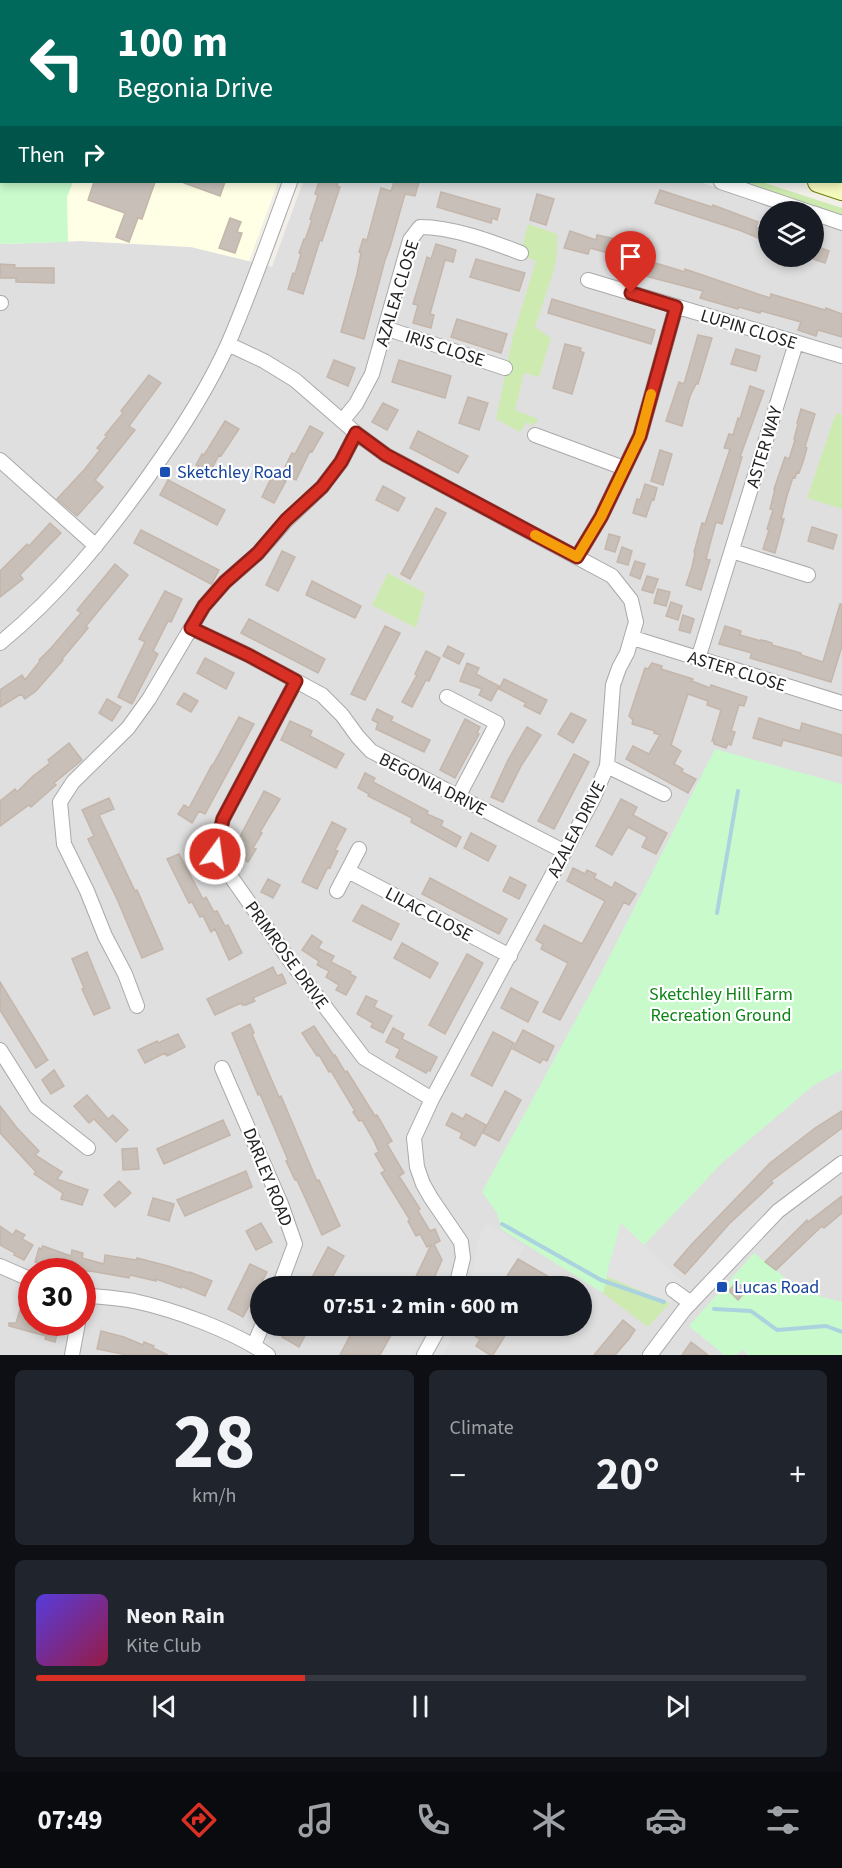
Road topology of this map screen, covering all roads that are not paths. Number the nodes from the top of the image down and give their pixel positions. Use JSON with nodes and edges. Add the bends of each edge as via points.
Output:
{"nodes":[{"id":1,"x":290,"y":183,"type":"edge"},
{"id":2,"x":724,"y":183,"type":"edge"},
{"id":3,"x":821,"y":183,"type":"edge"},
{"id":4,"x":842,"y":190,"type":"edge"},
{"id":5,"x":778,"y":201,"type":"edge"},
{"id":6,"x":824,"y":217,"type":"edge"},
{"id":7,"x":842,"y":223,"type":"edge"},
{"id":8,"x":521,"y":253,"type":"dead end"},
{"id":9,"x":588,"y":280,"type":"dead end"},
{"id":10,"x":676,"y":307,"type":"junction"},
{"id":11,"x":385,"y":328,"type":"junction"},
{"id":12,"x":796,"y":343,"type":"junction"},
{"id":13,"x":228,"y":344,"type":"junction"},
{"id":14,"x":842,"y":356,"type":"edge"},
{"id":15,"x":505,"y":368,"type":"dead end"},
{"id":16,"x":343,"y":420,"type":"junction"},
{"id":17,"x":356,"y":433,"type":"junction"},
{"id":18,"x":536,"y":435,"type":"dead end"},
{"id":19,"x":0,"y":460,"type":"edge"},
{"id":20,"x":624,"y":468,"type":"junction"},
{"id":21,"x":96,"y":546,"type":"junction"},
{"id":22,"x":732,"y":551,"type":"junction"},
{"id":23,"x":577,"y":557,"type":"junction"},
{"id":24,"x":808,"y":575,"type":"dead end"},
{"id":25,"x":191,"y":628,"type":"junction"},
{"id":26,"x":633,"y":638,"type":"junction"},
{"id":27,"x":0,"y":644,"type":"edge"},
{"id":28,"x":699,"y":658,"type":"junction"},
{"id":29,"x":296,"y":681,"type":"junction"},
{"id":30,"x":447,"y":697,"type":"dead end"},
{"id":31,"x":842,"y":703,"type":"edge"},
{"id":32,"x":607,"y":766,"type":"junction"},
{"id":33,"x":664,"y":794,"type":"dead end"},
{"id":34,"x":458,"y":797,"type":"junction"},
{"id":35,"x":359,"y":849,"type":"dead end"},
{"id":36,"x":565,"y":852,"type":"junction"},
{"id":37,"x":348,"y":871,"type":"junction"},
{"id":38,"x":337,"y":891,"type":"dead end"},
{"id":39,"x":510,"y":956,"type":"junction"},
{"id":40,"x":137,"y":1006,"type":"dead end"},
{"id":41,"x":0,"y":1050,"type":"edge"},
{"id":42,"x":222,"y":1068,"type":"dead end"},
{"id":43,"x":432,"y":1099,"type":"junction"},
{"id":44,"x":88,"y":1148,"type":"dead end"},
{"id":45,"x":842,"y":1163,"type":"edge"},
{"id":46,"x":0,"y":1266,"type":"edge"},
{"id":47,"x":18,"y":1274,"type":"edge"},
{"id":48,"x":283,"y":1276,"type":"edge"},
{"id":49,"x":459,"y":1276,"type":"edge"},
{"id":50,"x":673,"y":1290,"type":"dead end"},
{"id":51,"x":96,"y":1299,"type":"edge"},
{"id":52,"x":691,"y":1303,"type":"junction"},
{"id":53,"x":76,"y":1336,"type":"edge"},
{"id":54,"x":258,"y":1336,"type":"edge"},
{"id":55,"x":434,"y":1336,"type":"edge"},
{"id":56,"x":254,"y":1345,"type":"junction"},
{"id":57,"x":72,"y":1355,"type":"edge"},
{"id":58,"x":268,"y":1355,"type":"edge"},
{"id":59,"x":424,"y":1355,"type":"edge"},
{"id":60,"x":650,"y":1355,"type":"edge"}],
"edges":[{"from":1,"to":13,"type":"street"},
{"from":2,"to":5,"type":"street"},
{"from":3,"to":4,"type":"main road"},
{"from":6,"to":7,"type":"street"},
{"from":8,"to":11,"type":"street","name":"AZALEA CLOSE","via":[[490,241],[420,226],[410,240]]},
{"from":9,"to":10,"type":"street","name":"LUPIN CLOSE","via":[[610,280]]},
{"from":10,"to":12,"type":"street","name":"LUPIN CLOSE"},
{"from":10,"to":20,"type":"street","via":[[640,436]]},
{"from":11,"to":15,"type":"street","name":"IRIS CLOSE"},
{"from":11,"to":16,"type":"street","name":"AZALEA CLOSE","via":[[372,374]]},
{"from":12,"to":14,"type":"street","name":"LUPIN CLOSE"},
{"from":12,"to":22,"type":"street","name":"ASTER WAY"},
{"from":13,"to":16,"type":"street","name":"AZALEA DRIVE","via":[[295,380]]},
{"from":13,"to":21,"type":"street","via":[[186,420]]},
{"from":16,"to":17,"type":"street","name":"AZALEA DRIVE"},
{"from":17,"to":23,"type":"street","name":"AZALEA DRIVE","via":[[386,455]]},
{"from":17,"to":25,"type":"street","via":[[322,487],[225,582]]},
{"from":18,"to":20,"type":"street"},
{"from":19,"to":21,"type":"street"},
{"from":20,"to":23,"type":"street"},
{"from":21,"to":27,"type":"street","via":[[57,591]]},
{"from":22,"to":24,"type":"street"},
{"from":22,"to":28,"type":"street","name":"ASTER WAY"},
{"from":23,"to":26,"type":"street","name":"AZALEA DRIVE","via":[[612,576],[631,600],[636,622]]},
{"from":25,"to":29,"type":"street","name":"BEGONIA DRIVE"},
{"from":25,"to":40,"type":"street","via":[[128,728],[73,782],[60,802],[64,844]]},
{"from":26,"to":28,"type":"street","name":"ASTER CLOSE"},
{"from":26,"to":32,"type":"street","name":"AZALEA DRIVE","via":[[613,685]]},
{"from":28,"to":31,"type":"street","name":"ASTER CLOSE"},
{"from":29,"to":34,"type":"street","name":"BEGONIA DRIVE","via":[[322,695],[370,751]]},
{"from":29,"to":43,"type":"street","name":"PRIMROSE DRIVE","via":[[223,819],[215,854],[364,1058]]},
{"from":30,"to":34,"type":"street","via":[[497,723]]},
{"from":32,"to":33,"type":"street"},
{"from":32,"to":36,"type":"street","name":"AZALEA DRIVE"},
{"from":34,"to":36,"type":"street","name":"BEGONIA DRIVE"},
{"from":35,"to":37,"type":"street"},
{"from":36,"to":39,"type":"street","name":"AZALEA DRIVE"},
{"from":37,"to":38,"type":"street"},
{"from":37,"to":39,"type":"street","name":"LILAC CLOSE"},
{"from":39,"to":43,"type":"street","name":"AZALEA DRIVE"},
{"from":41,"to":44,"type":"street","via":[[36,1107]]},
{"from":42,"to":48,"type":"street","name":"DARLEY ROAD","via":[[295,1244]]},
{"from":43,"to":49,"type":"street","name":"AZALEA DRIVE","via":[[414,1138],[417,1167],[431,1198],[461,1242],[463,1258]]},
{"from":45,"to":52,"type":"street","via":[[778,1211]]},
{"from":46,"to":47,"type":"street"},
{"from":50,"to":52,"type":"street"},
{"from":51,"to":56,"type":"street","via":[[133,1301],[208,1325]]},
{"from":52,"to":60,"type":"street"},
{"from":53,"to":57,"type":"street"},
{"from":54,"to":56,"type":"street"},
{"from":55,"to":59,"type":"street"},
{"from":56,"to":58,"type":"street"}]}
